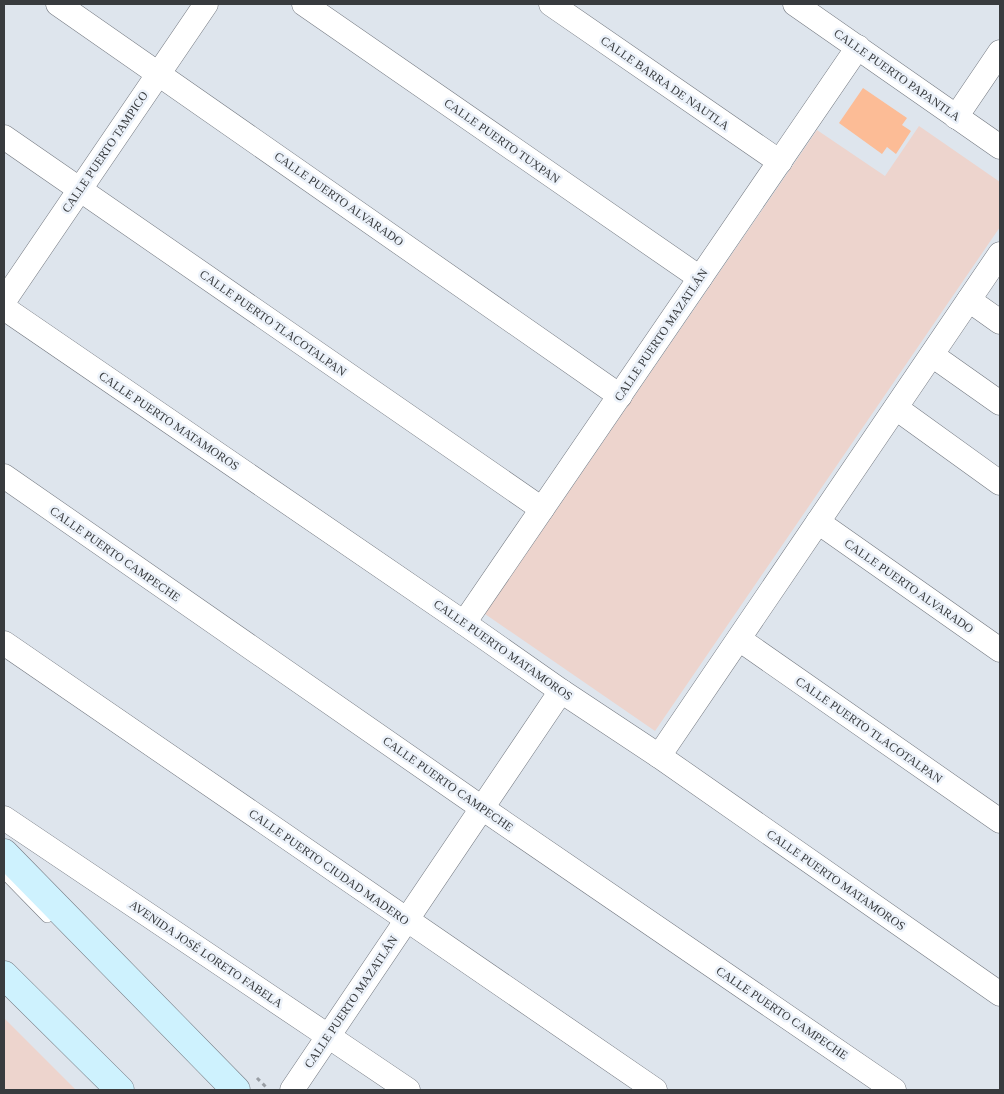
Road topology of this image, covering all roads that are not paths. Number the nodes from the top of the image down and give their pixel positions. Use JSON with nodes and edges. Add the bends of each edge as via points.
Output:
{"nodes":[{"id":1,"x":58,"y":4,"type":"edge"},
{"id":2,"x":206,"y":4,"type":"edge"},
{"id":3,"x":304,"y":4,"type":"edge"},
{"id":4,"x":551,"y":4,"type":"edge"},
{"id":5,"x":795,"y":4,"type":"edge"},
{"id":6,"x":858,"y":47,"type":"junction"},
{"id":7,"x":1000,"y":52,"type":"edge"},
{"id":8,"x":159,"y":73,"type":"junction"},
{"id":9,"x":956,"y":117,"type":"junction"},
{"id":10,"x":4,"y":137,"type":"edge"},
{"id":11,"x":1000,"y":147,"type":"edge"},
{"id":12,"x":780,"y":162,"type":"junction"},
{"id":13,"x":80,"y":189,"type":"junction"},
{"id":14,"x":1000,"y":254,"type":"edge"},
{"id":15,"x":700,"y":278,"type":"junction"},
{"id":16,"x":969,"y":300,"type":"junction"},
{"id":17,"x":4,"y":301,"type":"edge"},
{"id":18,"x":4,"y":308,"type":"edge"},
{"id":19,"x":1000,"y":322,"type":"edge"},
{"id":20,"x":932,"y":355,"type":"junction"},
{"id":21,"x":620,"y":396,"type":"junction"},
{"id":22,"x":1000,"y":403,"type":"edge"},
{"id":23,"x":896,"y":408,"type":"junction"},
{"id":24,"x":4,"y":476,"type":"edge"},
{"id":25,"x":1000,"y":483,"type":"edge"},
{"id":26,"x":542,"y":509,"type":"junction"},
{"id":27,"x":818,"y":522,"type":"junction"},
{"id":28,"x":464,"y":623,"type":"junction"},
{"id":29,"x":739,"y":639,"type":"junction"},
{"id":30,"x":4,"y":643,"type":"edge"},
{"id":31,"x":1000,"y":650,"type":"edge"},
{"id":32,"x":561,"y":691,"type":"junction"},
{"id":33,"x":659,"y":756,"type":"junction"},
{"id":34,"x":482,"y":808,"type":"junction"},
{"id":35,"x":4,"y":818,"type":"edge"},
{"id":36,"x":1000,"y":821,"type":"edge"},
{"id":37,"x":4,"y":854,"type":"edge"},
{"id":38,"x":4,"y":873,"type":"edge"},
{"id":39,"x":406,"y":920,"type":"junction"},
{"id":40,"x":52,"y":922,"type":"dead end"},
{"id":41,"x":4,"y":975,"type":"edge"},
{"id":42,"x":1000,"y":994,"type":"edge"},
{"id":43,"x":328,"y":1036,"type":"junction"},
{"id":44,"x":120,"y":1090,"type":"edge"},
{"id":45,"x":236,"y":1090,"type":"edge"},
{"id":46,"x":292,"y":1090,"type":"edge"},
{"id":47,"x":408,"y":1090,"type":"edge"},
{"id":48,"x":655,"y":1090,"type":"edge"},
{"id":49,"x":894,"y":1090,"type":"edge"}],
"edges":[{"from":1,"to":8,"type":"street","name":"CALLE PUERTO ALVARADO"},
{"from":2,"to":8,"type":"street","name":"CALLE PUERTO TAMPICO"},
{"from":3,"to":15,"type":"street","name":"CALLE PUERTO TUXPAN"},
{"from":4,"to":12,"type":"street","name":"CALLE BARRA DE NAUTLA"},
{"from":5,"to":6,"type":"street","name":"CALLE PUERTO PAPANTLA"},
{"from":6,"to":9,"type":"street","name":"CALLE PUERTO PAPANTLA"},
{"from":6,"to":12,"type":"street","name":"CALLE PUERTO MAZATLÁN"},
{"from":7,"to":9,"type":"street"},
{"from":8,"to":13,"type":"street","name":"CALLE PUERTO TAMPICO"},
{"from":8,"to":21,"type":"street","name":"CALLE PUERTO ALVARADO"},
{"from":9,"to":11,"type":"street","name":"CALLE PUERTO PAPANTLA"},
{"from":10,"to":13,"type":"street","name":"CALLE PUERTO TLACOTALPAN"},
{"from":12,"to":15,"type":"street","name":"CALLE PUERTO MAZATLÁN"},
{"from":13,"to":17,"type":"street","name":"CALLE PUERTO TAMPICO"},
{"from":13,"to":26,"type":"street","name":"CALLE PUERTO TLACOTALPAN"},
{"from":14,"to":16,"type":"street"},
{"from":15,"to":21,"type":"street","name":"CALLE PUERTO MAZATLÁN"},
{"from":16,"to":19,"type":"street"},
{"from":16,"to":20,"type":"street"},
{"from":18,"to":28,"type":"street","name":"CALLE PUERTO MATAMOROS"},
{"from":20,"to":22,"type":"street"},
{"from":20,"to":23,"type":"street"},
{"from":21,"to":26,"type":"street","name":"CALLE PUERTO MAZATLÁN"},
{"from":23,"to":25,"type":"street"},
{"from":23,"to":27,"type":"street"},
{"from":24,"to":34,"type":"street","name":"CALLE PUERTO CAMPECHE"},
{"from":26,"to":28,"type":"street","name":"CALLE PUERTO MAZATLÁN"},
{"from":27,"to":29,"type":"street"},
{"from":27,"to":31,"type":"street","name":"CALLE PUERTO ALVARADO"},
{"from":28,"to":32,"type":"street","name":"CALLE PUERTO MATAMOROS"},
{"from":29,"to":33,"type":"street"},
{"from":29,"to":36,"type":"street","name":"CALLE PUERTO TLACOTALPAN"},
{"from":30,"to":39,"type":"street","name":"CALLE PUERTO CIUDAD MADERO"},
{"from":32,"to":33,"type":"street","name":"CALLE PUERTO MATAMOROS"},
{"from":32,"to":34,"type":"street","name":"CALLE PUERTO MAZATLÁN"},
{"from":33,"to":42,"type":"street","name":"CALLE PUERTO MATAMOROS"},
{"from":34,"to":39,"type":"street","name":"CALLE PUERTO MAZATLÁN"},
{"from":34,"to":49,"type":"street","name":"CALLE PUERTO CAMPECHE"},
{"from":35,"to":43,"type":"street","name":"AVENIDA JOSÉ LORETO FABELA"},
{"from":37,"to":45,"type":"street"},
{"from":38,"to":40,"type":"lane"},
{"from":39,"to":43,"type":"street","name":"CALLE PUERTO MAZATLÁN"},
{"from":39,"to":48,"type":"street","name":"CALLE PUERTO CIUDAD MADERO"},
{"from":41,"to":44,"type":"street"},
{"from":43,"to":46,"type":"street","name":"CALLE PUERTO MAZATLÁN"},
{"from":43,"to":47,"type":"street","name":"AVENIDA JOSÉ LORETO FABELA"}]}
